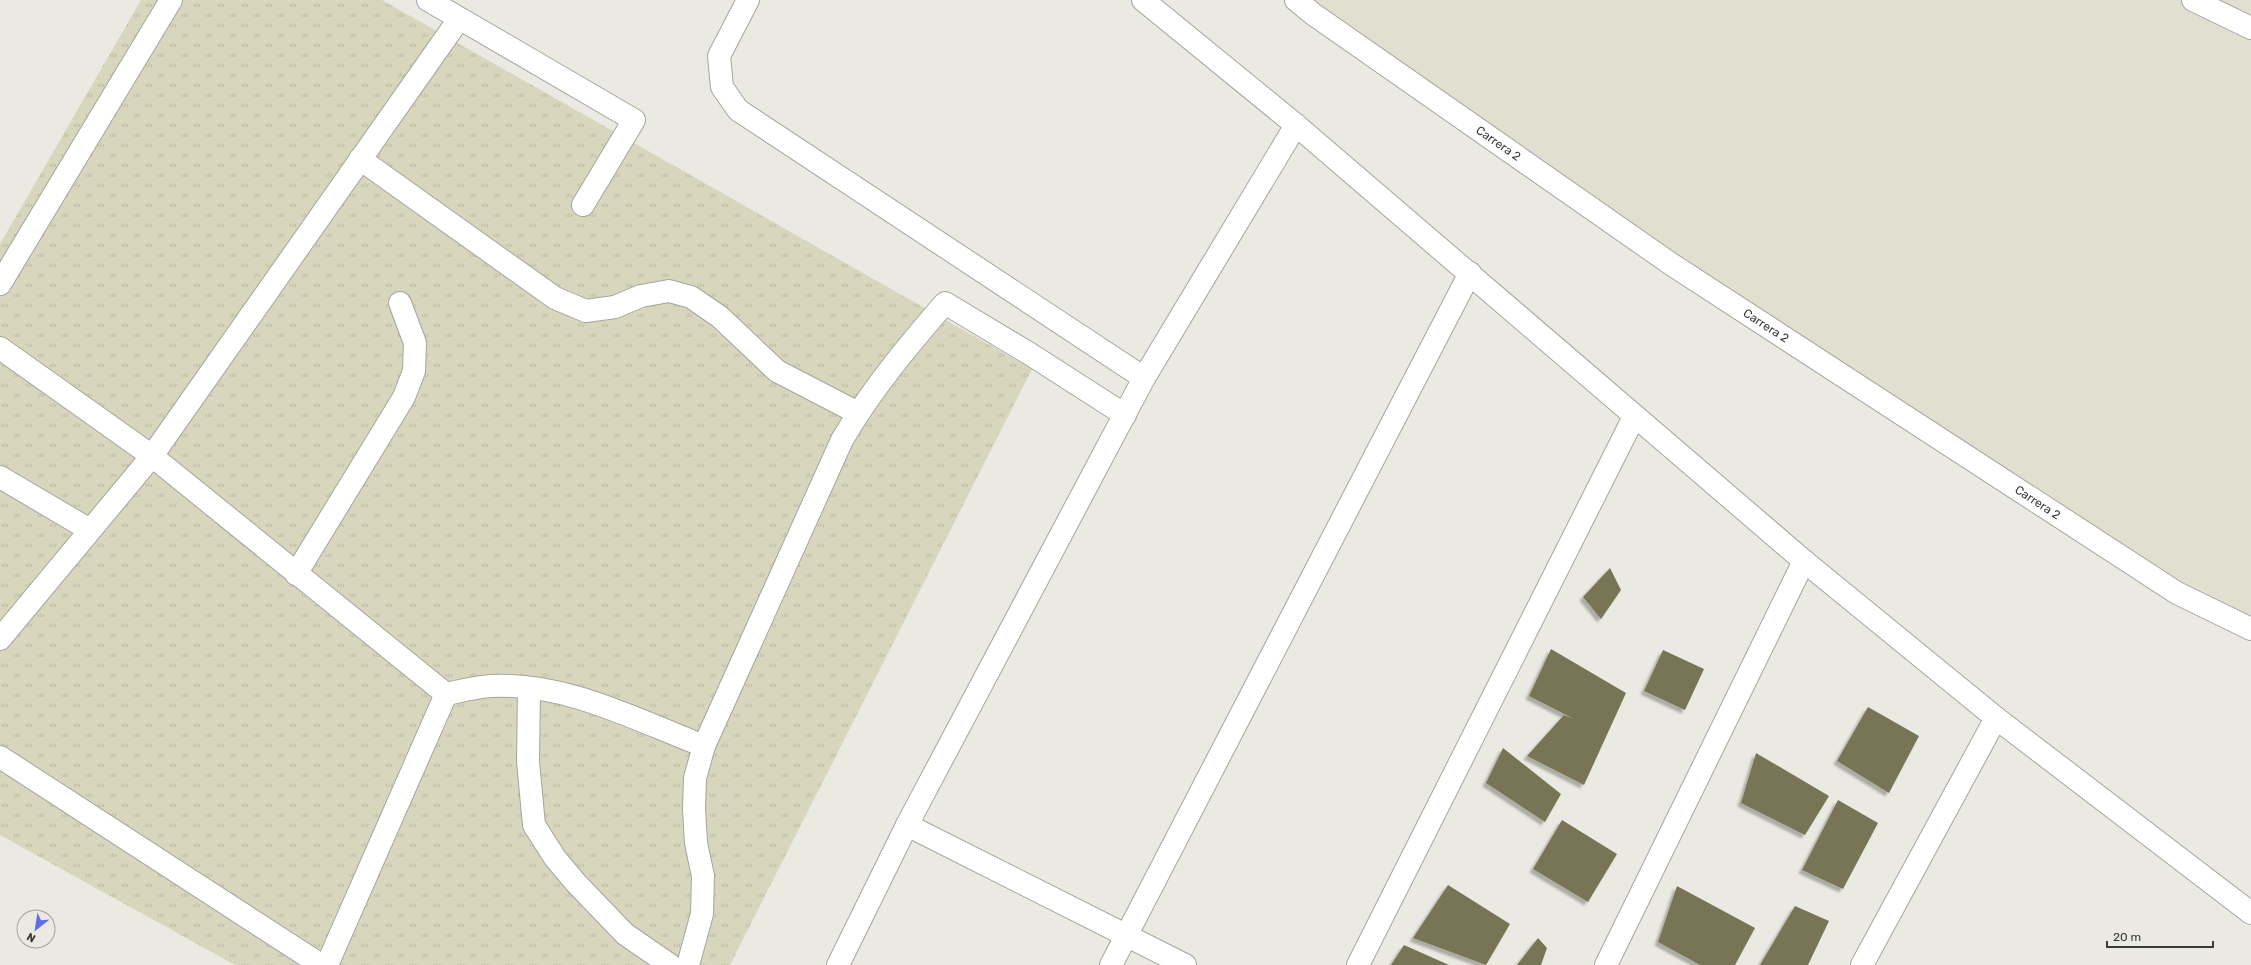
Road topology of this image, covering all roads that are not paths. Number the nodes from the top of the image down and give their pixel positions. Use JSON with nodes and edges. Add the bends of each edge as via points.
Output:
{"nodes":[{"id":1,"x":171,"y":0,"type":"edge"},
{"id":2,"x":428,"y":0,"type":"edge"},
{"id":3,"x":748,"y":0,"type":"edge"},
{"id":4,"x":1143,"y":0,"type":"edge"},
{"id":5,"x":1296,"y":0,"type":"edge"},
{"id":6,"x":2193,"y":0,"type":"edge"},
{"id":7,"x":459,"y":19,"type":"junction"},
{"id":8,"x":2251,"y":28,"type":"edge"},
{"id":9,"x":1296,"y":125,"type":"junction"},
{"id":10,"x":360,"y":160,"type":"junction"},
{"id":11,"x":583,"y":205,"type":"dead end"},
{"id":12,"x":1470,"y":273,"type":"junction"},
{"id":13,"x":0,"y":284,"type":"edge"},
{"id":14,"x":400,"y":303,"type":"dead end"},
{"id":15,"x":0,"y":348,"type":"edge"},
{"id":16,"x":1144,"y":378,"type":"junction"},
{"id":17,"x":858,"y":412,"type":"junction"},
{"id":18,"x":1125,"y":415,"type":"junction"},
{"id":19,"x":1634,"y":417,"type":"junction"},
{"id":20,"x":152,"y":456,"type":"junction"},
{"id":21,"x":0,"y":477,"type":"edge"},
{"id":22,"x":90,"y":530,"type":"junction"},
{"id":23,"x":1804,"y":561,"type":"junction"},
{"id":24,"x":296,"y":574,"type":"junction"},
{"id":25,"x":2251,"y":629,"type":"edge"},
{"id":26,"x":2,"y":632,"type":"edge"},
{"id":27,"x":529,"y":688,"type":"junction"},
{"id":28,"x":446,"y":694,"type":"junction"},
{"id":29,"x":1996,"y":718,"type":"junction"},
{"id":30,"x":704,"y":746,"type":"junction"},
{"id":31,"x":1,"y":759,"type":"edge"},
{"id":32,"x":907,"y":825,"type":"junction"},
{"id":33,"x":2251,"y":913,"type":"edge"},
{"id":34,"x":1126,"y":936,"type":"junction"},
{"id":35,"x":321,"y":965,"type":"edge"},
{"id":36,"x":327,"y":965,"type":"edge"},
{"id":37,"x":670,"y":965,"type":"edge"},
{"id":38,"x":688,"y":965,"type":"edge"},
{"id":39,"x":838,"y":965,"type":"edge"},
{"id":40,"x":1111,"y":965,"type":"edge"},
{"id":41,"x":1185,"y":965,"type":"edge"},
{"id":42,"x":1358,"y":965,"type":"edge"},
{"id":43,"x":1606,"y":965,"type":"edge"},
{"id":44,"x":1862,"y":965,"type":"edge"}],
"edges":[{"from":1,"to":13,"type":"street"},
{"from":2,"to":7,"type":"street"},
{"from":3,"to":16,"type":"street","via":[[719,56],[722,87],[738,110]]},
{"from":4,"to":9,"type":"street"},
{"from":5,"to":25,"type":"street","name":"Carrera 2","via":[[1671,264],[2177,593]]},
{"from":6,"to":8,"type":"street"},
{"from":7,"to":10,"type":"street"},
{"from":7,"to":11,"type":"street","via":[[634,120]]},
{"from":9,"to":12,"type":"street"},
{"from":9,"to":16,"type":"street"},
{"from":10,"to":17,"type":"street","via":[[555,298],[586,311],[615,307],[641,296],[669,291],[691,297],[720,317],[776,371]]},
{"from":10,"to":20,"type":"street"},
{"from":12,"to":19,"type":"street"},
{"from":12,"to":34,"type":"street"},
{"from":14,"to":24,"type":"street","via":[[415,343],[414,371],[404,396]]},
{"from":15,"to":20,"type":"street"},
{"from":16,"to":18,"type":"street"},
{"from":17,"to":18,"type":"street","via":[[888,370],[945,303]]},
{"from":17,"to":30,"type":"street","via":[[842,440]]},
{"from":18,"to":32,"type":"street"},
{"from":19,"to":23,"type":"street"},
{"from":19,"to":42,"type":"street"},
{"from":20,"to":22,"type":"street"},
{"from":20,"to":24,"type":"street"},
{"from":21,"to":22,"type":"street"},
{"from":22,"to":26,"type":"street"},
{"from":23,"to":29,"type":"street"},
{"from":23,"to":43,"type":"street"},
{"from":24,"to":28,"type":"street"},
{"from":27,"to":28,"type":"street","via":[[491,686]]},
{"from":27,"to":30,"type":"street","via":[[568,693]]},
{"from":27,"to":37,"type":"street","via":[[528,762],[534,825],[555,858],[625,934]]},
{"from":28,"to":36,"type":"street"},
{"from":29,"to":33,"type":"street"},
{"from":29,"to":44,"type":"street"},
{"from":30,"to":38,"type":"street","via":[[695,778],[696,844],[703,876],[702,914]]},
{"from":31,"to":35,"type":"street"},
{"from":32,"to":34,"type":"street"},
{"from":32,"to":39,"type":"street"},
{"from":34,"to":40,"type":"street"},
{"from":34,"to":41,"type":"street"}]}
